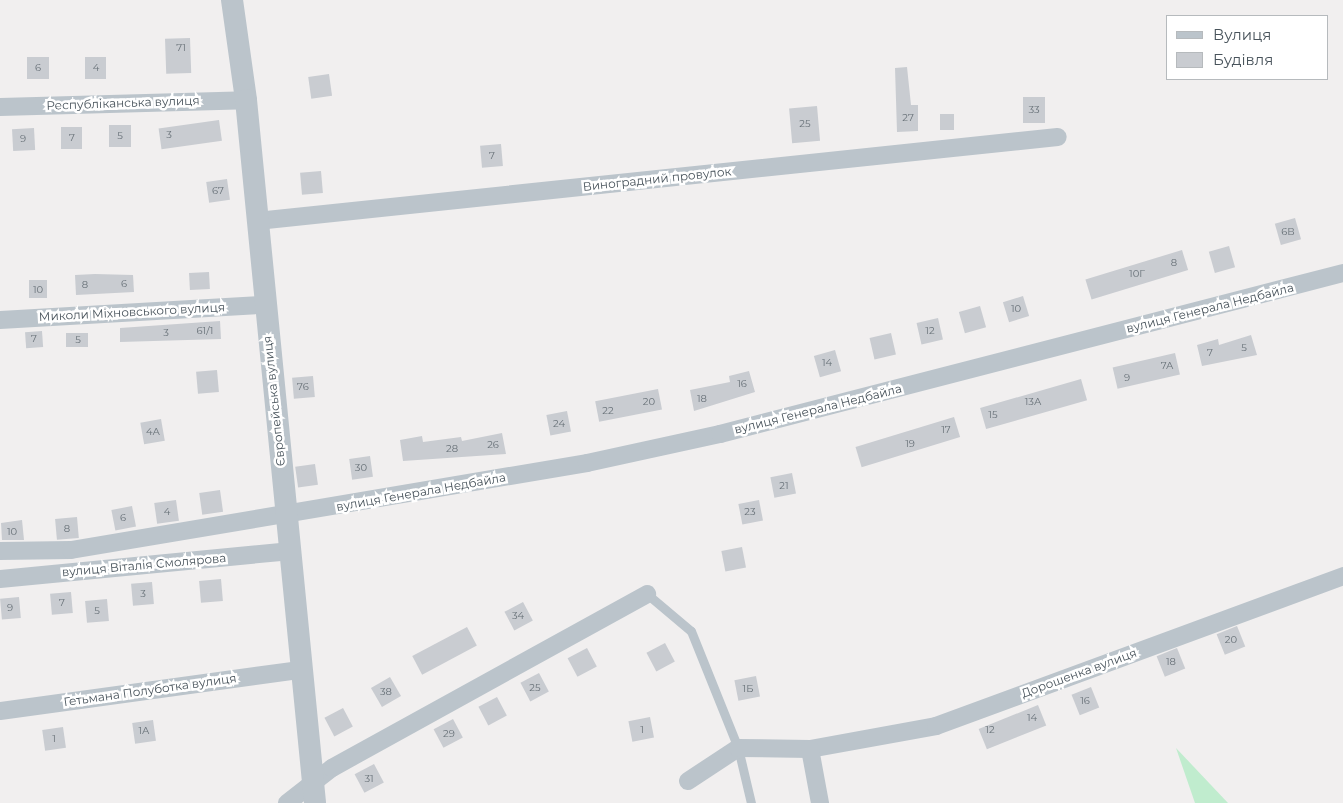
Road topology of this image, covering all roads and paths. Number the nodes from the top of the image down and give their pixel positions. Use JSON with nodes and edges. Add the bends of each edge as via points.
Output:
{"nodes":[{"id":1,"x":232,"y":0,"type":"edge"},
{"id":2,"x":246,"y":100,"type":"junction"},
{"id":3,"x":0,"y":107,"type":"edge"},
{"id":4,"x":1058,"y":137,"type":"dead end"},
{"id":5,"x":257,"y":221,"type":"junction"},
{"id":6,"x":1343,"y":273,"type":"edge"},
{"id":7,"x":264,"y":305,"type":"junction"},
{"id":8,"x":0,"y":320,"type":"edge"},
{"id":9,"x":286,"y":516,"type":"junction"},
{"id":10,"x":0,"y":551,"type":"edge"},
{"id":11,"x":289,"y":551,"type":"junction"},
{"id":12,"x":1343,"y":576,"type":"edge"},
{"id":13,"x":0,"y":579,"type":"edge"},
{"id":14,"x":647,"y":594,"type":"joint"},
{"id":15,"x":300,"y":670,"type":"junction"},
{"id":16,"x":0,"y":711,"type":"edge"},
{"id":17,"x":738,"y":748,"type":"junction"},
{"id":18,"x":810,"y":750,"type":"junction"},
{"id":19,"x":688,"y":781,"type":"dead end"},
{"id":20,"x":313,"y":792,"type":"edge"},
{"id":21,"x":287,"y":803,"type":"edge"},
{"id":22,"x":751,"y":803,"type":"edge"},
{"id":23,"x":820,"y":803,"type":"edge"}],
"edges":[{"from":1,"to":2,"type":"street","name":"Європейська вулиця"},
{"from":2,"to":3,"type":"street","name":"Республіканська вулиця"},
{"from":2,"to":5,"type":"street","name":"Європейська вулиця"},
{"from":4,"to":5,"type":"street","name":"Виноградний провулок"},
{"from":5,"to":7,"type":"street","name":"Європейська вулиця"},
{"from":6,"to":9,"type":"street","name":"вулиця Генерала Недбайла","via":[[720,434],[587,464]]},
{"from":7,"to":8,"type":"street","name":"Миколи Міхновського вулиця"},
{"from":7,"to":9,"type":"street","name":"Європейська вулиця"},
{"from":9,"to":10,"type":"street","name":"вулиця Віталія Смолярова","via":[[72,550]]},
{"from":9,"to":11,"type":"street","name":"Європейська вулиця"},
{"from":11,"to":13,"type":"street","name":"вулиця Віталія Смолярова"},
{"from":11,"to":15,"type":"street","name":"Європейська вулиця"},
{"from":12,"to":18,"type":"street","name":"Дорошенка вулиця","via":[[936,726]]},
{"from":14,"to":17,"type":"lane","via":[[691,631]]},
{"from":14,"to":20,"type":"street"},
{"from":15,"to":16,"type":"street","name":"Гетьмана Полуботка вулиця"},
{"from":15,"to":20,"type":"street","name":"Європейська вулиця"},
{"from":17,"to":18,"type":"street","name":"Дорошенка вулиця"},
{"from":17,"to":19,"type":"street"},
{"from":17,"to":22,"type":"lane"},
{"from":18,"to":23,"type":"street"},
{"from":20,"to":21,"type":"street"}]}
